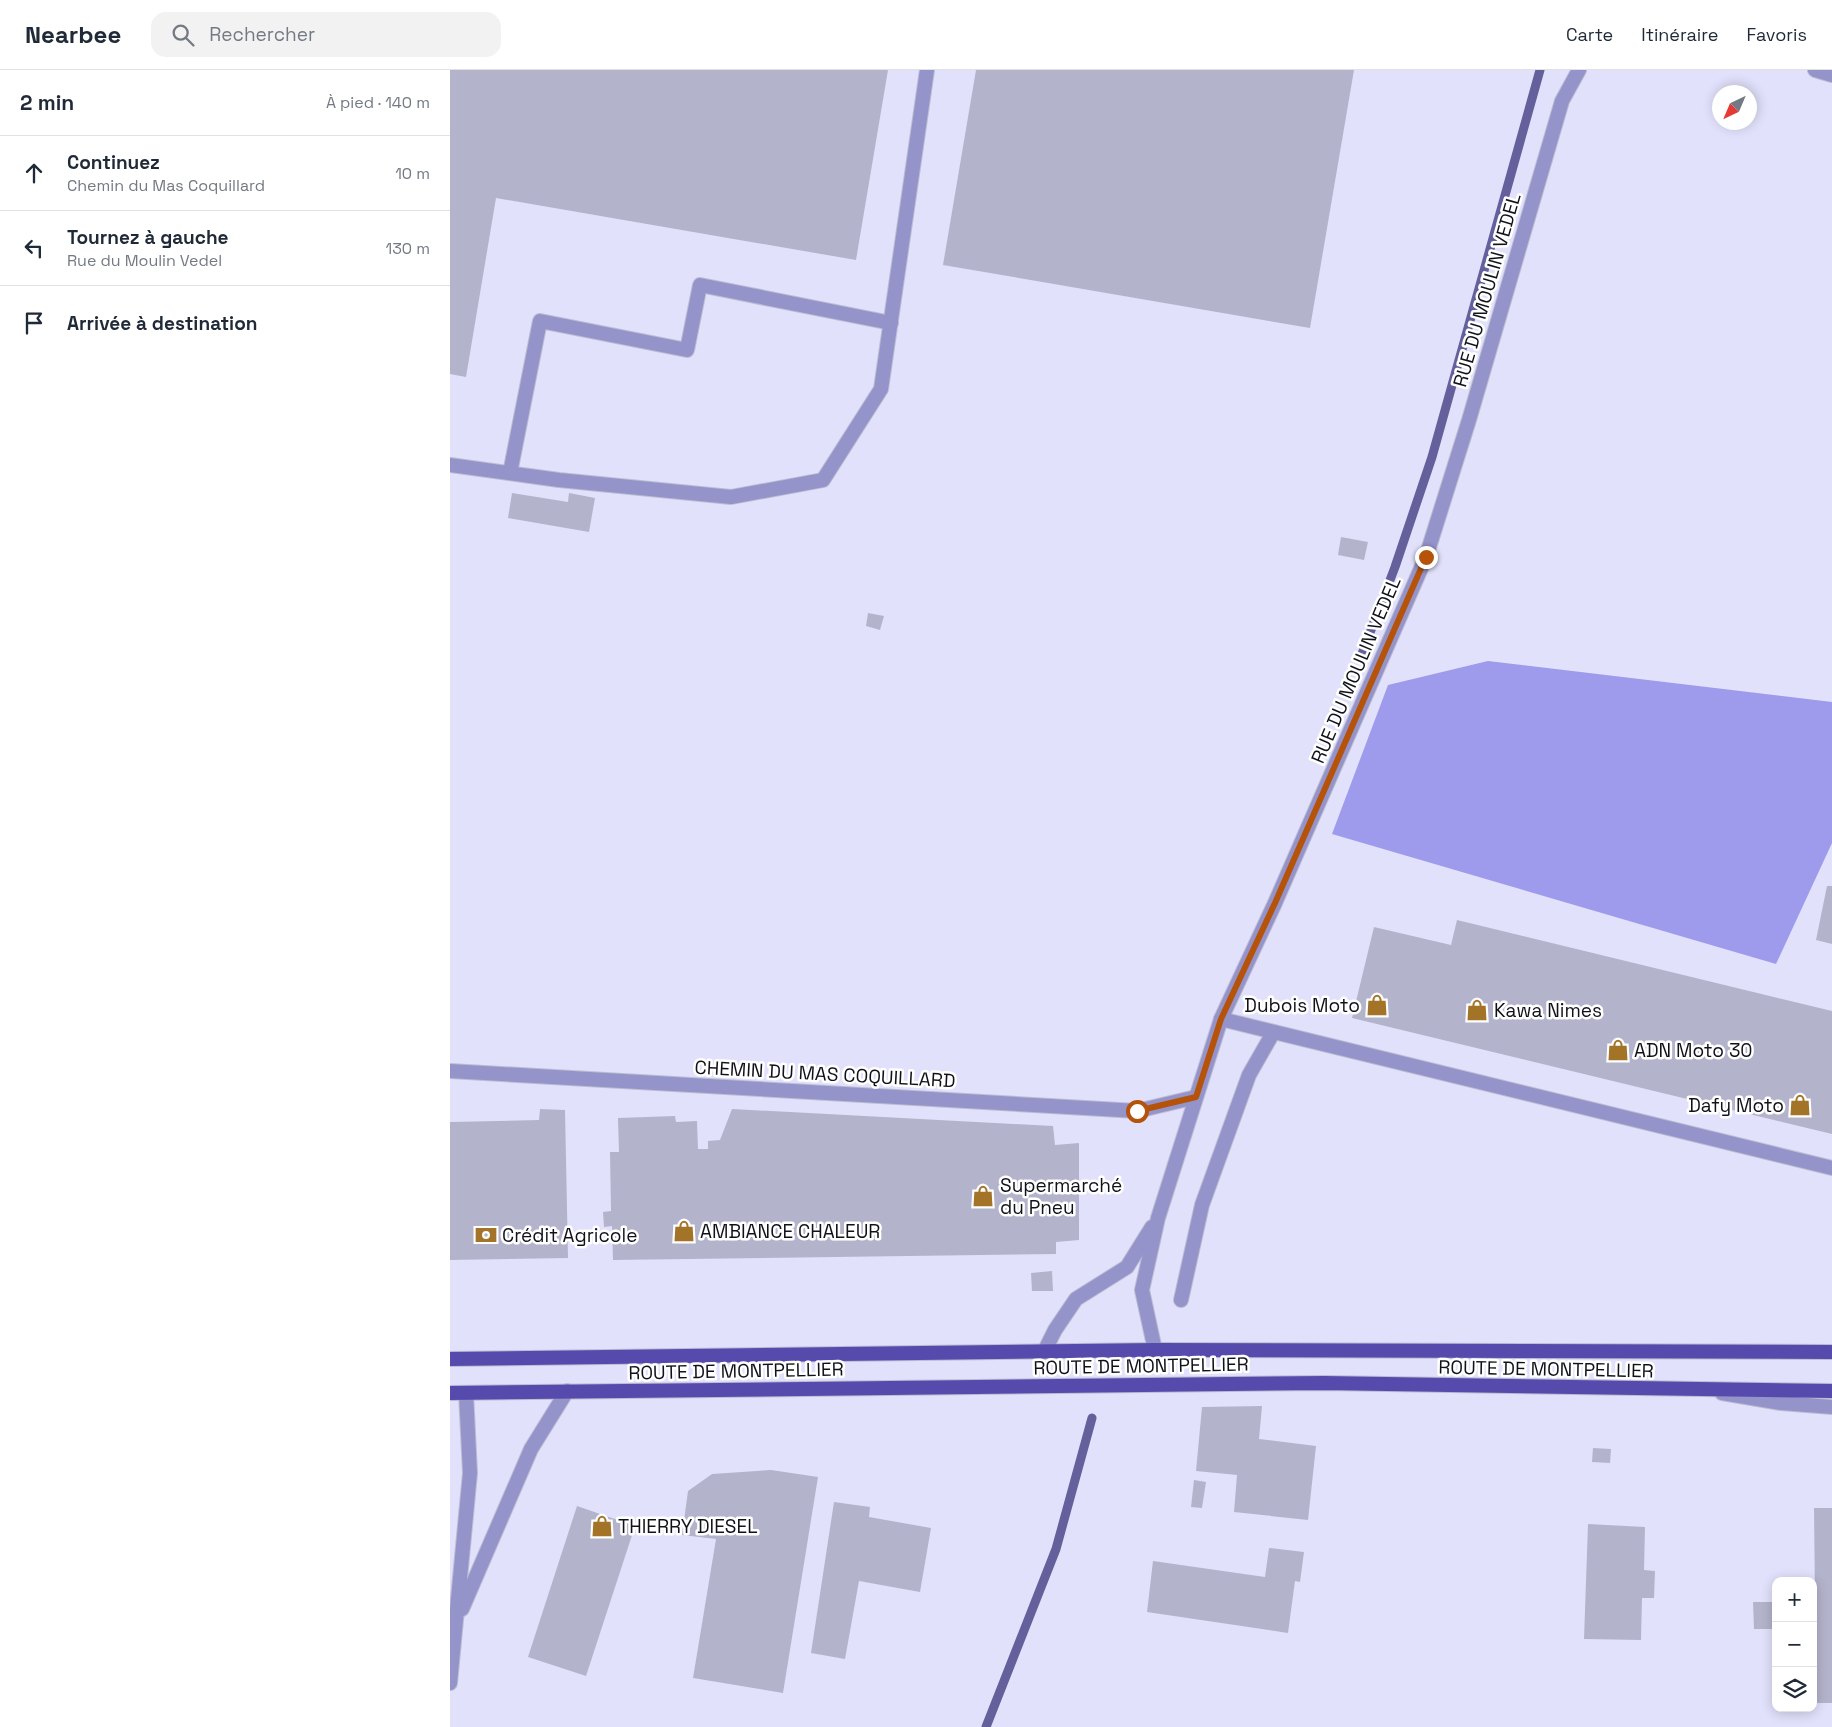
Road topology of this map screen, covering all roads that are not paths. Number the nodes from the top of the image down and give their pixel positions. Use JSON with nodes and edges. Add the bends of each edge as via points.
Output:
{"nodes":[{"id":1,"x":927,"y":70,"type":"edge"},
{"id":2,"x":1580,"y":70,"type":"edge"},
{"id":3,"x":1815,"y":70,"type":"edge"},
{"id":4,"x":1832,"y":75,"type":"edge"},
{"id":5,"x":890,"y":323,"type":"junction"},
{"id":6,"x":450,"y":465,"type":"edge"},
{"id":7,"x":510,"y":473,"type":"junction"},
{"id":8,"x":1221,"y":1019,"type":"junction"},
{"id":9,"x":1273,"y":1032,"type":"junction"},
{"id":10,"x":450,"y":1071,"type":"edge"},
{"id":11,"x":1196,"y":1097,"type":"junction"},
{"id":12,"x":1832,"y":1168,"type":"edge"},
{"id":13,"x":1158,"y":1218,"type":"junction"},
{"id":14,"x":1181,"y":1300,"type":"dead end"},
{"id":15,"x":1155,"y":1350,"type":"junction"},
{"id":16,"x":1044,"y":1352,"type":"junction"},
{"id":17,"x":1832,"y":1352,"type":"edge"},
{"id":18,"x":450,"y":1359,"type":"edge"},
{"id":19,"x":1707,"y":1390,"type":"junction"},
{"id":20,"x":567,"y":1391,"type":"junction"},
{"id":21,"x":1832,"y":1391,"type":"edge"},
{"id":22,"x":466,"y":1393,"type":"junction"},
{"id":23,"x":450,"y":1394,"type":"edge"},
{"id":24,"x":1832,"y":1407,"type":"edge"},
{"id":25,"x":457,"y":1619,"type":"junction"},
{"id":26,"x":450,"y":1683,"type":"edge"}],
"edges":[{"from":1,"to":5,"type":"street"},
{"from":2,"to":8,"type":"street","name":"RUE DU MOULIN VEDEL","via":[[1562,101],[1426,557]]},
{"from":3,"to":4,"type":"street"},
{"from":5,"to":7,"type":"street","via":[[881,389],[823,480],[731,497]]},
{"from":5,"to":7,"type":"street","via":[[700,285],[687,350],[540,321]]},
{"from":6,"to":7,"type":"street"},
{"from":8,"to":9,"type":"street"},
{"from":8,"to":11,"type":"street","name":"RUE DU MOULIN VEDEL"},
{"from":9,"to":12,"type":"street"},
{"from":9,"to":14,"type":"street","via":[[1249,1075],[1202,1205]]},
{"from":10,"to":11,"type":"street","name":"CHEMIN DU MAS COQUILLARD","via":[[1137,1111]]},
{"from":11,"to":13,"type":"street","name":"RUE DU MOULIN VEDEL"},
{"from":13,"to":15,"type":"street","name":"RUE DU MOULIN VEDEL","via":[[1142,1290]]},
{"from":13,"to":16,"type":"street","name":"RUE DU MOULIN VEDEL","via":[[1127,1267],[1076,1299]]},
{"from":15,"to":16,"type":"main road","name":"ROUTE DE MONTPELLIER"},
{"from":15,"to":17,"type":"main road","name":"ROUTE DE MONTPELLIER"},
{"from":16,"to":18,"type":"main road","name":"ROUTE DE MONTPELLIER"},
{"from":19,"to":20,"type":"main road","name":"ROUTE DE MONTPELLIER","via":[[1324,1383]]},
{"from":19,"to":21,"type":"main road","name":"ROUTE DE MONTPELLIER"},
{"from":19,"to":24,"type":"street","via":[[1781,1403]]},
{"from":20,"to":22,"type":"main road","name":"ROUTE DE MONTPELLIER"},
{"from":20,"to":25,"type":"street","via":[[531,1449]]},
{"from":22,"to":23,"type":"main road","name":"ROUTE DE MONTPELLIER"},
{"from":22,"to":25,"type":"street","via":[[470,1472]]},
{"from":25,"to":26,"type":"street"}]}
